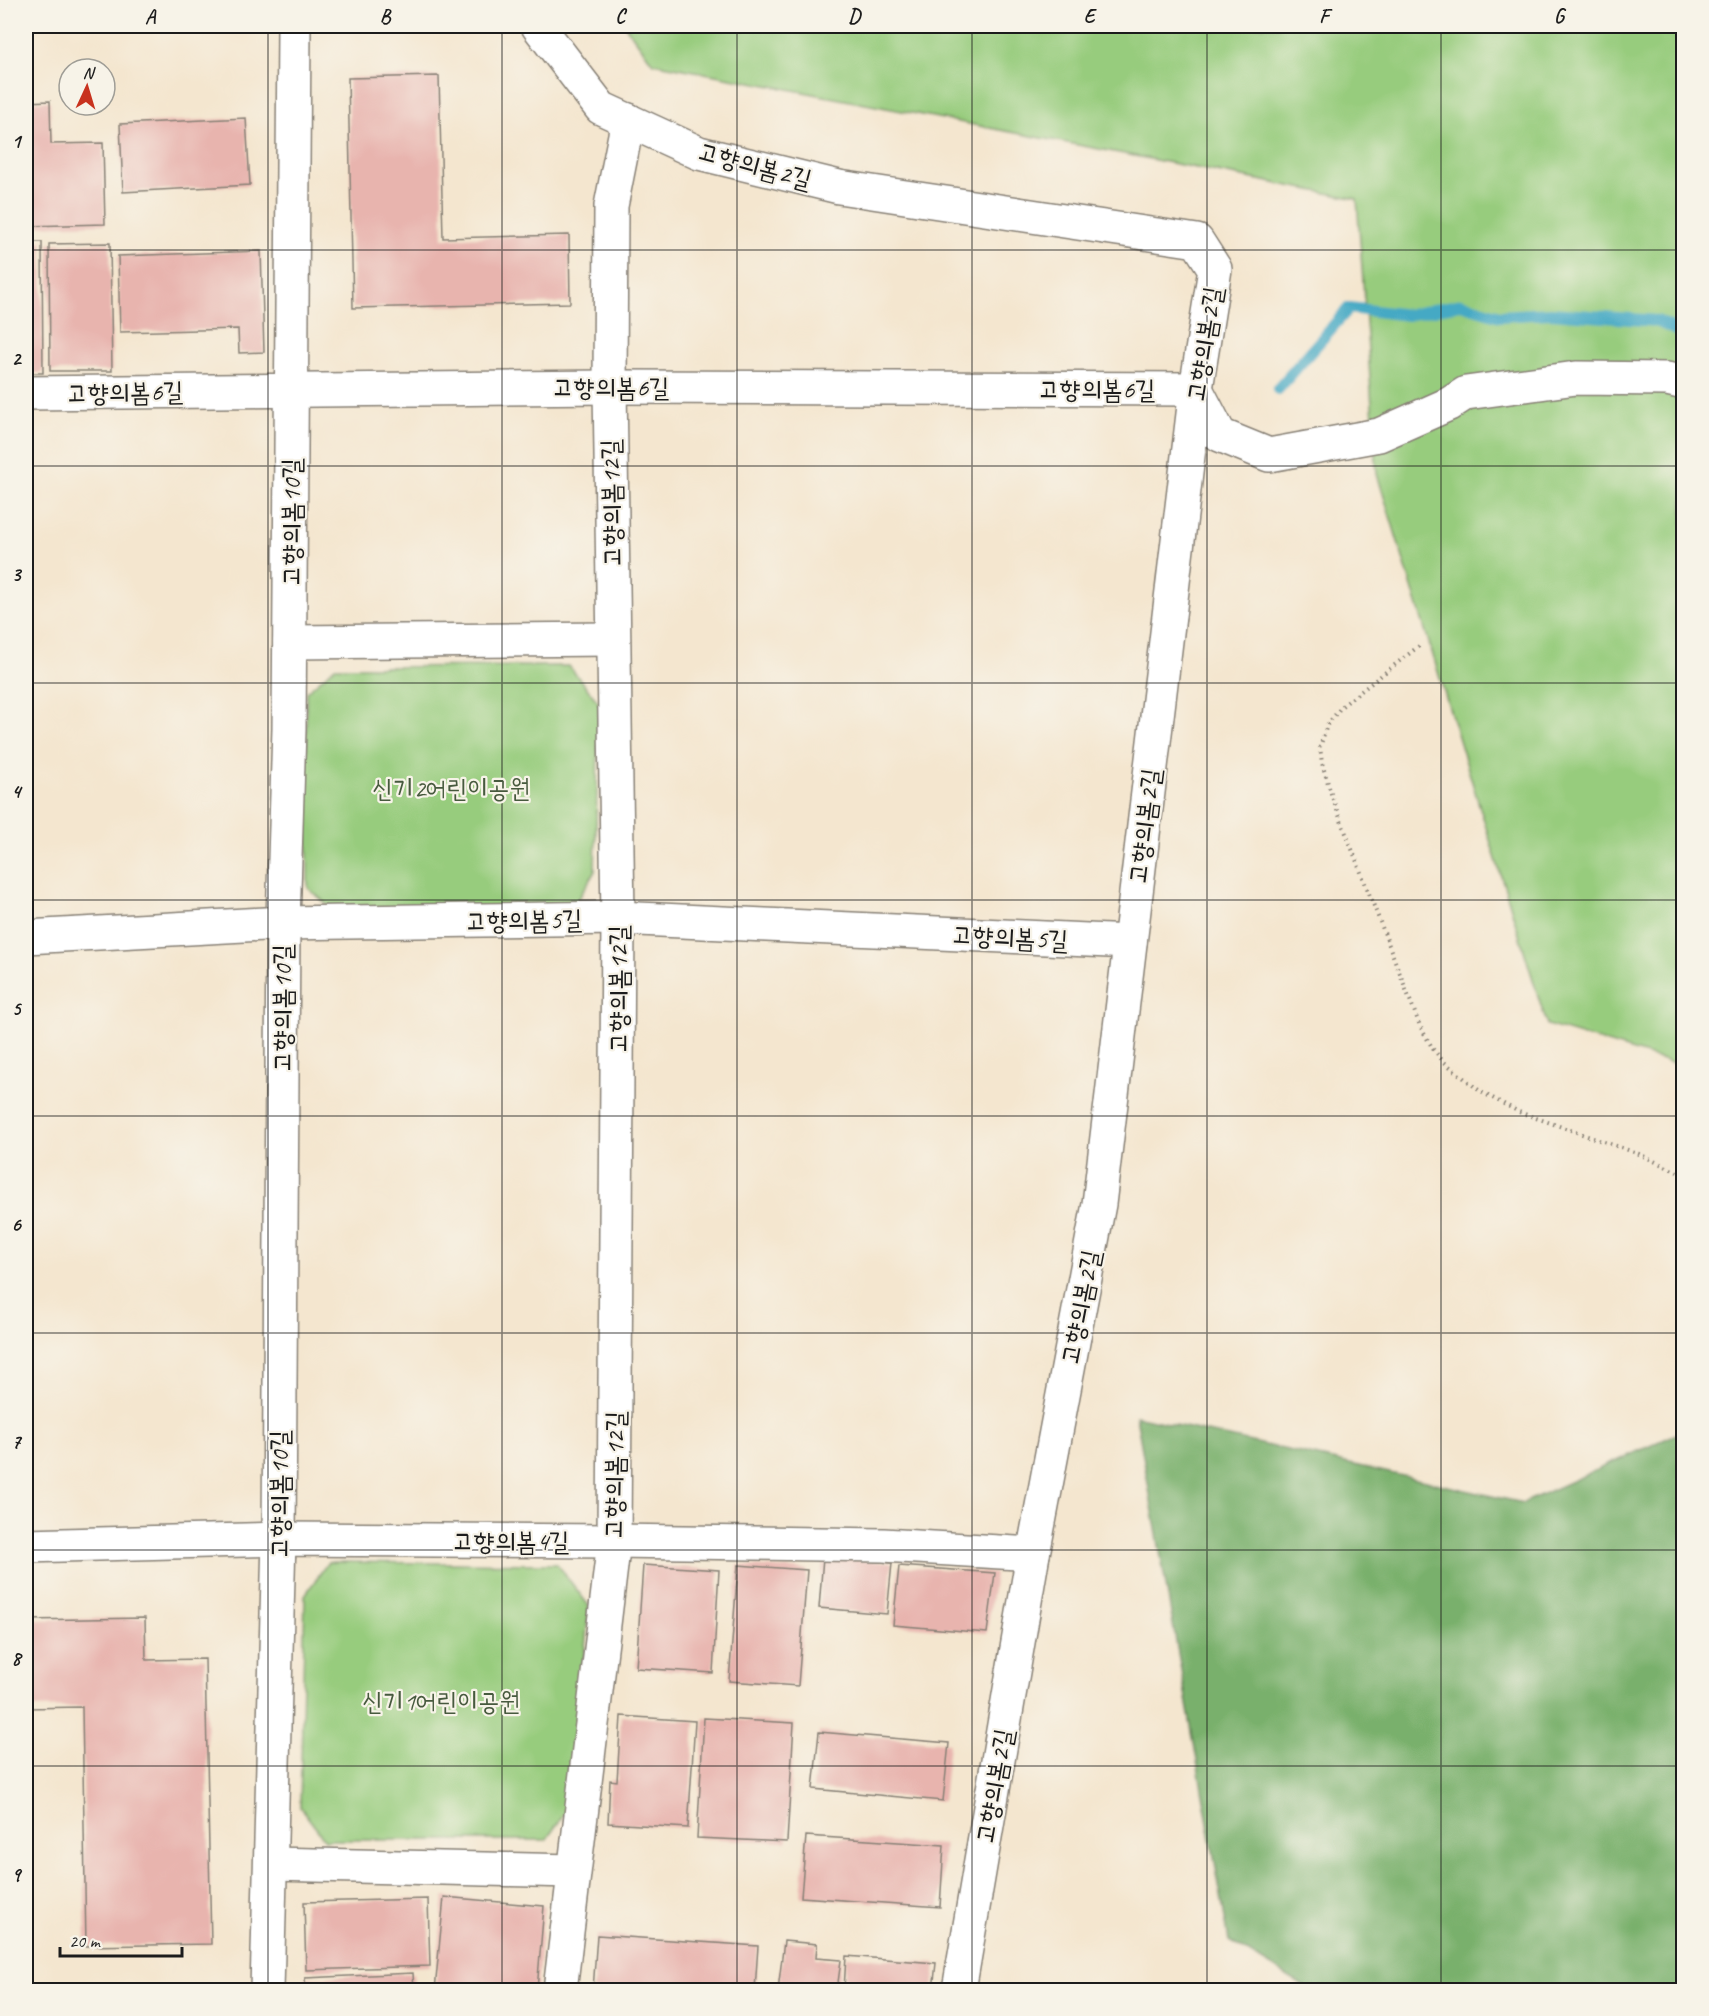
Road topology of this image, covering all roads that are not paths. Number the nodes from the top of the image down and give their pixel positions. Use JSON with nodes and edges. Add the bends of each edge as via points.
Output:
{"nodes":[{"id":1,"x":294,"y":26,"type":"edge"},
{"id":2,"x":537,"y":26,"type":"edge"},
{"id":3,"x":628,"y":120,"type":"junction"},
{"id":4,"x":1683,"y":383,"type":"edge"},
{"id":5,"x":609,"y":387,"type":"junction"},
{"id":6,"x":1196,"y":389,"type":"junction"},
{"id":7,"x":291,"y":390,"type":"junction"},
{"id":8,"x":26,"y":393,"type":"edge"},
{"id":9,"x":612,"y":639,"type":"junction"},
{"id":10,"x":290,"y":642,"type":"junction"},
{"id":11,"x":618,"y":918,"type":"junction"},
{"id":12,"x":283,"y":923,"type":"junction"},
{"id":13,"x":26,"y":937,"type":"edge"},
{"id":14,"x":1130,"y":942,"type":"junction"},
{"id":15,"x":279,"y":1539,"type":"junction"},
{"id":16,"x":614,"y":1541,"type":"junction"},
{"id":17,"x":26,"y":1546,"type":"edge"},
{"id":18,"x":1033,"y":1554,"type":"junction"},
{"id":19,"x":270,"y":1864,"type":"junction"},
{"id":20,"x":573,"y":1871,"type":"junction"},
{"id":21,"x":267,"y":1990,"type":"edge"},
{"id":22,"x":560,"y":1990,"type":"edge"},
{"id":23,"x":959,"y":1990,"type":"edge"}],
"edges":[{"from":1,"to":7,"type":"street","name":"고향의봄10길"},
{"from":2,"to":3,"type":"street","via":[[601,108]]},
{"from":3,"to":5,"type":"street","name":"고향의봄12길","via":[[611,206]]},
{"from":3,"to":6,"type":"street","name":"고향의봄2길","via":[[699,153],[839,187],[1197,241],[1215,269]]},
{"from":4,"to":6,"type":"street","via":[[1667,379],[1576,378],[1466,393],[1449,405],[1379,435],[1269,455],[1221,435]]},
{"from":5,"to":6,"type":"street","name":"고향의봄6길"},
{"from":5,"to":7,"type":"street","name":"고향의봄6길"},
{"from":5,"to":9,"type":"street","name":"고향의봄12길"},
{"from":6,"to":14,"type":"street","name":"고향의봄2길"},
{"from":7,"to":8,"type":"street","name":"고향의봄6길"},
{"from":7,"to":10,"type":"street","name":"고향의봄10길"},
{"from":9,"to":10,"type":"street"},
{"from":9,"to":11,"type":"street","name":"고향의봄12길"},
{"from":10,"to":12,"type":"street","name":"고향의봄10길"},
{"from":11,"to":12,"type":"street","name":"고향의봄5길"},
{"from":11,"to":14,"type":"street","name":"고향의봄5길"},
{"from":11,"to":16,"type":"street","name":"고향의봄12길"},
{"from":12,"to":13,"type":"street","name":"고향의봄5길"},
{"from":12,"to":15,"type":"street","name":"고향의봄10길"},
{"from":14,"to":18,"type":"street","name":"고향의봄2길","via":[[1099,1204]]},
{"from":15,"to":16,"type":"street","name":"고향의봄4길"},
{"from":15,"to":17,"type":"street","name":"고향의봄4길"},
{"from":15,"to":19,"type":"street","name":"고향의봄10길"},
{"from":16,"to":18,"type":"street","name":"고향의봄4길","via":[[883,1545]]},
{"from":16,"to":20,"type":"street","name":"고향의봄12길"},
{"from":18,"to":23,"type":"street","name":"고향의봄2길"},
{"from":19,"to":20,"type":"street"},
{"from":19,"to":21,"type":"street","name":"고향의봄10길"},
{"from":20,"to":22,"type":"street","name":"고향의봄12길"}]}
